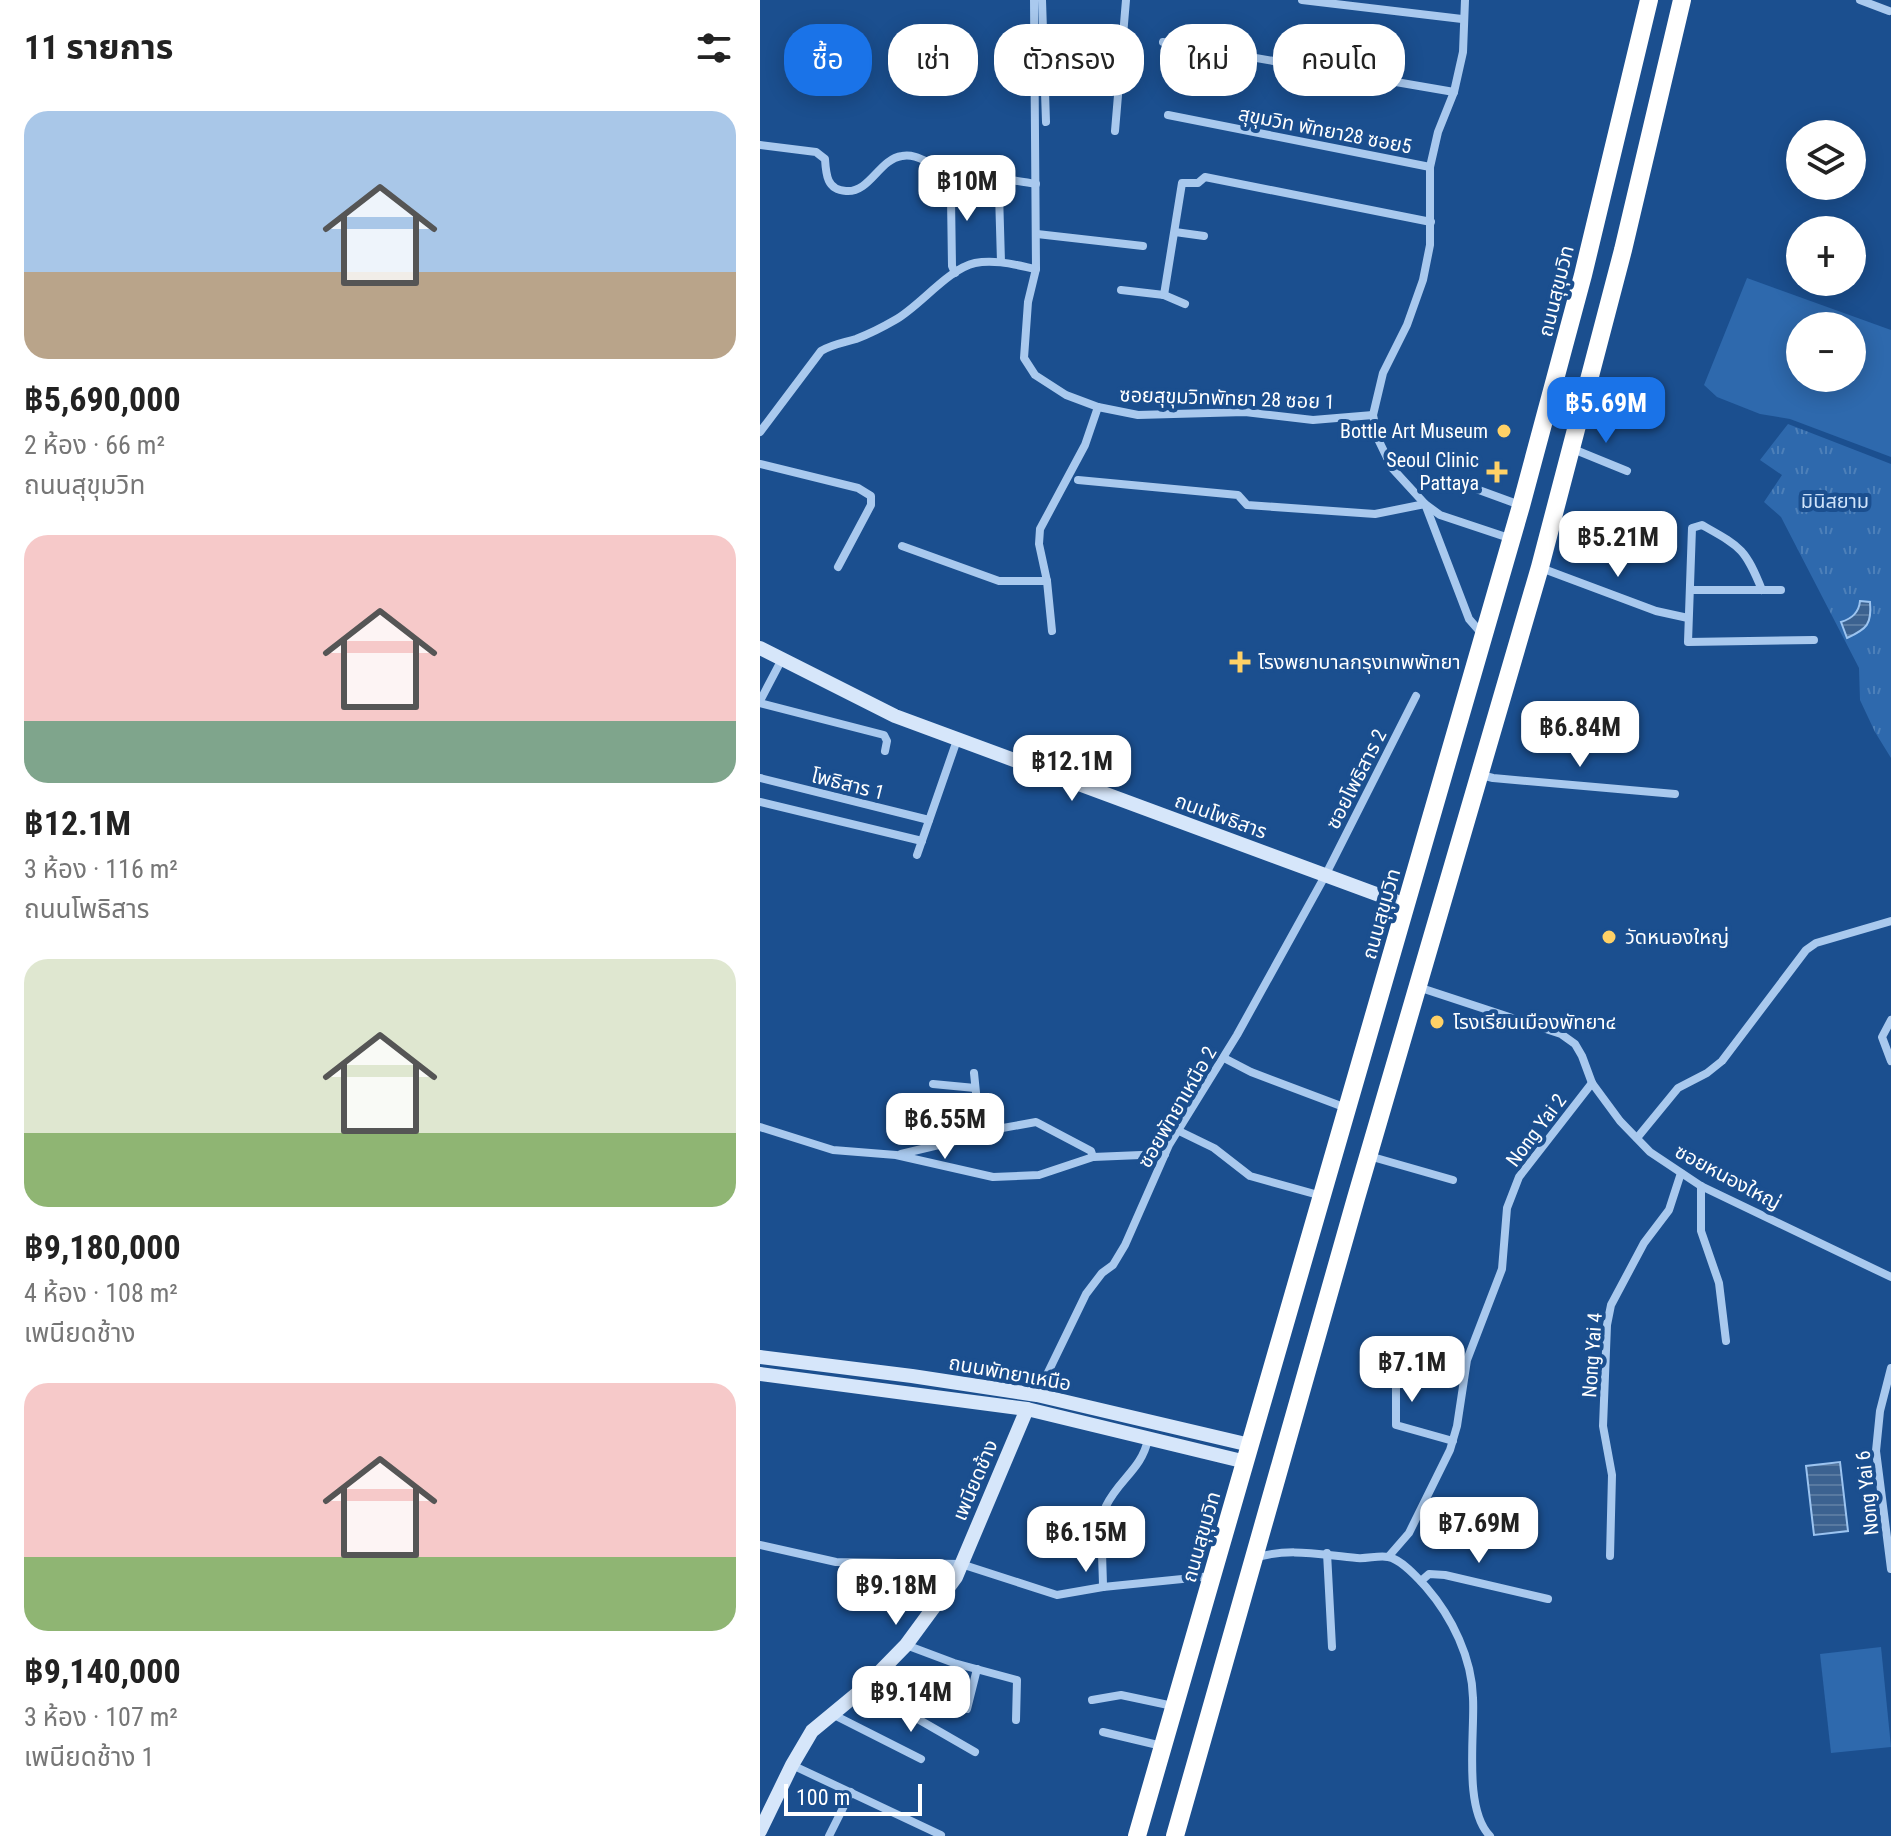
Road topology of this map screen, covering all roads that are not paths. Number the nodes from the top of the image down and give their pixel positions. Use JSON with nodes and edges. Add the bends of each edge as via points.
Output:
{"nodes":[{"id":1,"x":1034,"y":0,"type":"edge"},
{"id":2,"x":1042,"y":0,"type":"edge"},
{"id":3,"x":1126,"y":0,"type":"edge"},
{"id":4,"x":1302,"y":0,"type":"edge"},
{"id":5,"x":1465,"y":0,"type":"edge"},
{"id":6,"x":1649,"y":0,"type":"edge"},
{"id":7,"x":1682,"y":0,"type":"edge"},
{"id":8,"x":1860,"y":0,"type":"edge"},
{"id":9,"x":1889,"y":11,"type":"dead end"},
{"id":10,"x":1462,"y":19,"type":"junction"},
{"id":11,"x":1257,"y":58,"type":"edge"},
{"id":12,"x":1454,"y":92,"type":"junction"},
{"id":13,"x":1168,"y":115,"type":"dead end"},
{"id":14,"x":1046,"y":122,"type":"dead end"},
{"id":15,"x":1115,"y":131,"type":"dead end"},
{"id":16,"x":760,"y":145,"type":"edge"},
{"id":17,"x":1430,"y":167,"type":"junction"},
{"id":18,"x":1608,"y":170,"type":"junction"},
{"id":19,"x":1640,"y":177,"type":"junction"},
{"id":20,"x":1036,"y":184,"type":"junction"},
{"id":21,"x":1597,"y":213,"type":"junction"},
{"id":22,"x":1431,"y":222,"type":"junction"},
{"id":23,"x":1629,"y":222,"type":"junction"},
{"id":24,"x":1175,"y":232,"type":"junction"},
{"id":25,"x":1037,"y":234,"type":"junction"},
{"id":26,"x":1204,"y":236,"type":"dead end"},
{"id":27,"x":1143,"y":246,"type":"dead end"},
{"id":28,"x":1001,"y":262,"type":"junction"},
{"id":29,"x":1036,"y":269,"type":"junction"},
{"id":30,"x":955,"y":273,"type":"junction"},
{"id":31,"x":1121,"y":290,"type":"dead end"},
{"id":32,"x":1164,"y":295,"type":"junction"},
{"id":33,"x":1185,"y":304,"type":"dead end"},
{"id":34,"x":1098,"y":407,"type":"junction"},
{"id":35,"x":1373,"y":415,"type":"junction"},
{"id":36,"x":760,"y":432,"type":"edge"},
{"id":37,"x":1572,"y":448,"type":"junction"},
{"id":38,"x":760,"y":464,"type":"edge"},
{"id":39,"x":1627,"y":471,"type":"dead end"},
{"id":40,"x":1078,"y":480,"type":"dead end"},
{"id":41,"x":1457,"y":482,"type":"dead end"},
{"id":42,"x":1425,"y":504,"type":"junction"},
{"id":43,"x":1521,"y":506,"type":"junction"},
{"id":44,"x":1512,"y":539,"type":"junction"},
{"id":45,"x":902,"y":546,"type":"dead end"},
{"id":46,"x":838,"y":567,"type":"dead end"},
{"id":47,"x":1540,"y":567,"type":"junction"},
{"id":48,"x":1047,"y":581,"type":"junction"},
{"id":49,"x":1690,"y":590,"type":"junction"},
{"id":50,"x":1762,"y":590,"type":"junction"},
{"id":51,"x":1781,"y":590,"type":"dead end"},
{"id":52,"x":1688,"y":618,"type":"junction"},
{"id":53,"x":1052,"y":631,"type":"dead end"},
{"id":54,"x":1484,"y":636,"type":"junction"},
{"id":55,"x":1814,"y":640,"type":"dead end"},
{"id":56,"x":760,"y":648,"type":"edge"},
{"id":57,"x":782,"y":659,"type":"junction"},
{"id":58,"x":1416,"y":696,"type":"dead end"},
{"id":59,"x":760,"y":702,"type":"edge"},
{"id":60,"x":957,"y":740,"type":"junction"},
{"id":61,"x":885,"y":751,"type":"dead end"},
{"id":62,"x":1480,"y":775,"type":"junction"},
{"id":63,"x":760,"y":778,"type":"edge"},
{"id":64,"x":1675,"y":794,"type":"dead end"},
{"id":65,"x":760,"y":802,"type":"edge"},
{"id":66,"x":929,"y":820,"type":"junction"},
{"id":67,"x":922,"y":841,"type":"junction"},
{"id":68,"x":917,"y":855,"type":"dead end"},
{"id":69,"x":1325,"y":876,"type":"junction"},
{"id":70,"x":1406,"y":905,"type":"junction"},
{"id":71,"x":1891,"y":921,"type":"edge"},
{"id":72,"x":1418,"y":987,"type":"junction"},
{"id":73,"x":1891,"y":1020,"type":"edge"},
{"id":74,"x":1224,"y":1058,"type":"junction"},
{"id":75,"x":1891,"y":1061,"type":"edge"},
{"id":76,"x":974,"y":1073,"type":"dead end"},
{"id":77,"x":1592,"y":1083,"type":"junction"},
{"id":78,"x":933,"y":1084,"type":"dead end"},
{"id":79,"x":975,"y":1088,"type":"junction"},
{"id":80,"x":1349,"y":1109,"type":"junction"},
{"id":81,"x":760,"y":1127,"type":"edge"},
{"id":82,"x":1179,"y":1131,"type":"junction"},
{"id":83,"x":980,"y":1132,"type":"junction"},
{"id":84,"x":1637,"y":1138,"type":"junction"},
{"id":85,"x":1165,"y":1154,"type":"junction"},
{"id":86,"x":896,"y":1155,"type":"junction"},
{"id":87,"x":1368,"y":1156,"type":"junction"},
{"id":88,"x":1093,"y":1157,"type":"junction"},
{"id":89,"x":1681,"y":1173,"type":"junction"},
{"id":90,"x":1453,"y":1180,"type":"dead end"},
{"id":91,"x":1701,"y":1186,"type":"junction"},
{"id":92,"x":1323,"y":1196,"type":"junction"},
{"id":93,"x":1314,"y":1226,"type":"junction"},
{"id":94,"x":1345,"y":1234,"type":"junction"},
{"id":95,"x":1891,"y":1276,"type":"edge"},
{"id":96,"x":1726,"y":1341,"type":"dead end"},
{"id":97,"x":1396,"y":1348,"type":"dead end"},
{"id":98,"x":760,"y":1357,"type":"edge"},
{"id":99,"x":1891,"y":1368,"type":"edge"},
{"id":100,"x":760,"y":1374,"type":"edge"},
{"id":101,"x":1037,"y":1395,"type":"junction"},
{"id":102,"x":1027,"y":1409,"type":"junction"},
{"id":103,"x":1880,"y":1411,"type":"junction"},
{"id":104,"x":1891,"y":1412,"type":"edge"},
{"id":105,"x":1148,"y":1439,"type":"junction"},
{"id":106,"x":1453,"y":1441,"type":"junction"},
{"id":107,"x":1248,"y":1454,"type":"junction"},
{"id":108,"x":1280,"y":1463,"type":"junction"},
{"id":109,"x":1886,"y":1492,"type":"edge"},
{"id":110,"x":760,"y":1545,"type":"edge"},
{"id":111,"x":1890,"y":1549,"type":"edge"},
{"id":112,"x":1327,"y":1553,"type":"junction"},
{"id":113,"x":1389,"y":1556,"type":"junction"},
{"id":114,"x":1610,"y":1556,"type":"dead end"},
{"id":115,"x":1254,"y":1558,"type":"junction"},
{"id":116,"x":961,"y":1564,"type":"junction"},
{"id":117,"x":1891,"y":1569,"type":"edge"},
{"id":118,"x":1213,"y":1576,"type":"junction"},
{"id":119,"x":1421,"y":1581,"type":"junction"},
{"id":120,"x":1103,"y":1587,"type":"junction"},
{"id":121,"x":1548,"y":1599,"type":"dead end"},
{"id":122,"x":906,"y":1645,"type":"junction"},
{"id":123,"x":1332,"y":1647,"type":"dead end"},
{"id":124,"x":977,"y":1669,"type":"junction"},
{"id":125,"x":1180,"y":1687,"type":"junction"},
{"id":126,"x":864,"y":1688,"type":"junction"},
{"id":127,"x":1214,"y":1697,"type":"junction"},
{"id":128,"x":1092,"y":1700,"type":"dead end"},
{"id":129,"x":1174,"y":1707,"type":"junction"},
{"id":130,"x":967,"y":1709,"type":"dead end"},
{"id":131,"x":832,"y":1713,"type":"junction"},
{"id":132,"x":1016,"y":1720,"type":"dead end"},
{"id":133,"x":1103,"y":1732,"type":"dead end"},
{"id":134,"x":1163,"y":1746,"type":"junction"},
{"id":135,"x":975,"y":1752,"type":"dead end"},
{"id":136,"x":921,"y":1759,"type":"dead end"},
{"id":137,"x":792,"y":1765,"type":"junction"},
{"id":138,"x":851,"y":1792,"type":"junction"},
{"id":139,"x":760,"y":1831,"type":"edge"},
{"id":140,"x":1177,"y":1831,"type":"edge"},
{"id":141,"x":941,"y":1835,"type":"edge"},
{"id":142,"x":829,"y":1836,"type":"edge"},
{"id":143,"x":1137,"y":1836,"type":"edge"},
{"id":144,"x":1490,"y":1836,"type":"edge"}],
"edges":[{"from":1,"to":20,"type":"street","name":"ซอยสุขุมวิทพัทยา 28 ซอย 1"},
{"from":2,"to":14,"type":"street"},
{"from":3,"to":15,"type":"street"},
{"from":4,"to":10,"type":"street"},
{"from":5,"to":10,"type":"street"},
{"from":6,"to":18,"type":"highway","name":"ถนนสุขุมวิท"},
{"from":7,"to":19,"type":"highway"},
{"from":8,"to":9,"type":"street"},
{"from":10,"to":12,"type":"street","via":[[1463,52]]},
{"from":11,"to":12,"type":"street"},
{"from":12,"to":17,"type":"street"},
{"from":13,"to":17,"type":"street","name":"สุขุมวิท พัทยา28 ซอย5"},
{"from":16,"to":20,"type":"street","via":[[816,152],[825,159],[827,181],[844,191],[867,183],[879,168],[901,156],[913,155],[941,168]]},
{"from":17,"to":22,"type":"street"},
{"from":18,"to":19,"type":"highway","via":[[1609,183],[1618,189]]},
{"from":18,"to":21,"type":"highway","name":"ถนนสุขุมวิท"},
{"from":19,"to":23,"type":"highway"},
{"from":20,"to":25,"type":"street","name":"ซอยสุขุมวิทพัทยา 28 ซอย 1"},
{"from":21,"to":23,"type":"highway","via":[[1603,203],[1614,201]]},
{"from":21,"to":43,"type":"highway","name":"ถนนสุขุมวิท"},
{"from":22,"to":24,"type":"street","via":[[1205,177],[1198,183],[1182,183]]},
{"from":22,"to":35,"type":"street","via":[[1423,280],[1383,373]]},
{"from":23,"to":37,"type":"highway"},
{"from":24,"to":26,"type":"street"},
{"from":24,"to":32,"type":"street"},
{"from":25,"to":27,"type":"street"},
{"from":25,"to":29,"type":"street","name":"ซอยสุขุมวิทพัทยา 28 ซอย 1"},
{"from":28,"to":29,"type":"street"},
{"from":28,"to":30,"type":"street","via":[[972,264]]},
{"from":28,"to":30,"type":"street","via":[[999,193],[954,191]]},
{"from":29,"to":34,"type":"street","name":"ซอยสุขุมวิทพัทยา 28 ซอย 1","via":[[1024,358],[1049,386]]},
{"from":30,"to":36,"type":"street","via":[[892,322],[821,351]]},
{"from":31,"to":32,"type":"street"},
{"from":32,"to":33,"type":"street"},
{"from":34,"to":35,"type":"street","name":"ซอยสุขุมวิทพัทยา 28 ซอย 1","via":[[1138,415],[1245,412],[1313,420]]},
{"from":34,"to":48,"type":"street","via":[[1085,445],[1040,529]]},
{"from":35,"to":42,"type":"street","via":[[1392,468]]},
{"from":37,"to":39,"type":"street"},
{"from":37,"to":47,"type":"highway"},
{"from":38,"to":46,"type":"street","via":[[858,488],[871,496]]},
{"from":40,"to":42,"type":"street","via":[[1238,495],[1247,505],[1375,514]]},
{"from":41,"to":43,"type":"street"},
{"from":42,"to":44,"type":"street","via":[[1440,515]]},
{"from":42,"to":54,"type":"street","via":[[1469,619]]},
{"from":43,"to":44,"type":"highway","name":"ถนนสุขุมวิท"},
{"from":44,"to":54,"type":"highway","name":"ถนนสุขุมวิท"},
{"from":45,"to":48,"type":"street","via":[[999,581]]},
{"from":47,"to":52,"type":"street"},
{"from":47,"to":62,"type":"highway"},
{"from":48,"to":53,"type":"street"},
{"from":49,"to":50,"type":"street"},
{"from":49,"to":50,"type":"street","via":[[1691,533],[1696,525],[1743,551]]},
{"from":49,"to":52,"type":"street"},
{"from":50,"to":51,"type":"street"},
{"from":52,"to":55,"type":"street","via":[[1688,642]]},
{"from":54,"to":70,"type":"highway","name":"ถนนสุขุมวิท"},
{"from":56,"to":57,"type":"street","name":"ถนนโพธิสาร"},
{"from":57,"to":59,"type":"street"},
{"from":57,"to":60,"type":"street","name":"ถนนโพธิสาร","via":[[895,716]]},
{"from":58,"to":69,"type":"street","name":"ซอยโพธิสาร 2"},
{"from":59,"to":61,"type":"street","via":[[884,735]]},
{"from":60,"to":66,"type":"street"},
{"from":60,"to":69,"type":"street","name":"ถนนโพธิสาร"},
{"from":62,"to":64,"type":"street"},
{"from":62,"to":72,"type":"highway"},
{"from":63,"to":66,"type":"street","name":"โพธิสาร 1"},
{"from":65,"to":67,"type":"street","name":"โพธิสาร 1"},
{"from":66,"to":67,"type":"street"},
{"from":67,"to":68,"type":"street"},
{"from":69,"to":70,"type":"street","name":"ถนนโพธิสาร"},
{"from":69,"to":74,"type":"street","name":"ซอยพัทยาเหนือ 2"},
{"from":70,"to":80,"type":"highway","name":"ถนนสุขุมวิท"},
{"from":71,"to":84,"type":"street","via":[[1806,950],[1722,1061],[1678,1088]]},
{"from":72,"to":77,"type":"street","name":"ซอยหนองใหญ่","via":[[1561,1034],[1575,1044]]},
{"from":72,"to":87,"type":"highway"},
{"from":73,"to":75,"type":"street","via":[[1882,1037]]},
{"from":74,"to":80,"type":"street"},
{"from":74,"to":82,"type":"street","name":"ซอยพัทยาเหนือ 2"},
{"from":76,"to":79,"type":"street"},
{"from":77,"to":84,"type":"street","name":"ซอยหนองใหญ่"},
{"from":77,"to":106,"type":"street","name":"Nong Yai 2","via":[[1519,1177],[1507,1208],[1502,1269],[1467,1360]]},
{"from":78,"to":79,"type":"street"},
{"from":79,"to":83,"type":"street"},
{"from":80,"to":92,"type":"highway","name":"ถนนสุขุมวิท"},
{"from":81,"to":86,"type":"street","via":[[833,1150]]},
{"from":82,"to":85,"type":"street","name":"ซอยพัทยาเหนือ 2"},
{"from":82,"to":92,"type":"street","via":[[1214,1148],[1250,1176]]},
{"from":83,"to":86,"type":"street"},
{"from":83,"to":88,"type":"street","via":[[1036,1122],[1091,1151]]},
{"from":84,"to":89,"type":"street","name":"ซอยหนองใหญ่"},
{"from":85,"to":88,"type":"street"},
{"from":85,"to":101,"type":"street","name":"ซอยพัทยาเหนือ 2","via":[[1125,1245],[1086,1294]]},
{"from":86,"to":88,"type":"street","via":[[993,1177],[1039,1175]]},
{"from":87,"to":90,"type":"street"},
{"from":87,"to":94,"type":"highway"},
{"from":89,"to":91,"type":"street","name":"ซอยหนองใหญ่"},
{"from":89,"to":114,"type":"street","name":"Nong Yai 4","via":[[1669,1210],[1644,1243],[1611,1305],[1607,1325],[1603,1426],[1612,1475]]},
{"from":91,"to":95,"type":"street","name":"ซอยหนองใหญ่"},
{"from":91,"to":96,"type":"street","via":[[1701,1231],[1719,1283]]},
{"from":92,"to":93,"type":"highway","name":"ถนนสุขุมวิท"},
{"from":93,"to":94,"type":"highway","via":[[1323,1249],[1335,1246]]},
{"from":93,"to":107,"type":"highway","name":"ถนนสุขุมวิท"},
{"from":94,"to":108,"type":"highway"},
{"from":97,"to":106,"type":"street","via":[[1396,1425]]},
{"from":98,"to":101,"type":"street","name":"ถนนพัทยาเหนือ"},
{"from":99,"to":103,"type":"street","name":"Nong Yai 6"},
{"from":100,"to":102,"type":"street","name":"ถนนพัทยาเหนือ"},
{"from":101,"to":107,"type":"street","name":"ถนนพัทยาเหนือ"},
{"from":102,"to":105,"type":"street","name":"ถนนพัทยาเหนือ"},
{"from":102,"to":116,"type":"street","name":"เพนียดช้าง"},
{"from":103,"to":104,"type":"street"},
{"from":103,"to":109,"type":"street","name":"Nong Yai 6","via":[[1876,1451]]},
{"from":105,"to":107,"type":"street","name":"ถนนพัทยาเหนือ"},
{"from":105,"to":120,"type":"street","via":[[1145,1456],[1103,1510]]},
{"from":106,"to":113,"type":"street","name":"Nong Yai 2","via":[[1409,1533]]},
{"from":107,"to":108,"type":"highway"},
{"from":107,"to":118,"type":"highway","name":"ถนนสุขุมวิท"},
{"from":108,"to":115,"type":"highway"},
{"from":109,"to":111,"type":"street","name":"Nong Yai 6"},
{"from":110,"to":116,"type":"street","via":[[836,1562]]},
{"from":111,"to":117,"type":"street","name":"Nong Yai 6"},
{"from":112,"to":113,"type":"street","via":[[1360,1559]]},
{"from":112,"to":115,"type":"street","via":[[1295,1550]]},
{"from":112,"to":123,"type":"street"},
{"from":113,"to":119,"type":"street"},
{"from":115,"to":127,"type":"highway"},
{"from":116,"to":120,"type":"street","via":[[1057,1595]]},
{"from":116,"to":122,"type":"street","name":"เพนียดช้าง"},
{"from":118,"to":120,"type":"street"},
{"from":118,"to":125,"type":"highway","name":"ถนนสุขุมวิท"},
{"from":119,"to":121,"type":"street","via":[[1429,1574],[1445,1575]]},
{"from":119,"to":144,"type":"street","via":[[1461,1641],[1470,1672],[1470,1765],[1478,1812]]},
{"from":122,"to":124,"type":"street"},
{"from":122,"to":126,"type":"street","name":"เพนียดช้าง"},
{"from":124,"to":130,"type":"street"},
{"from":124,"to":132,"type":"street","via":[[1017,1680]]},
{"from":125,"to":127,"type":"highway","via":[[1196,1676],[1208,1683]]},
{"from":125,"to":129,"type":"highway","name":"ถนนสุขุมวิท"},
{"from":126,"to":131,"type":"street","name":"เพนียดช้าง"},
{"from":126,"to":135,"type":"street"},
{"from":127,"to":140,"type":"highway"},
{"from":128,"to":129,"type":"street","via":[[1121,1695]]},
{"from":129,"to":134,"type":"highway","name":"ถนนสุขุมวิท"},
{"from":131,"to":136,"type":"street"},
{"from":131,"to":137,"type":"street","name":"เพนียดช้าง","via":[[812,1731]]},
{"from":133,"to":134,"type":"street"},
{"from":134,"to":143,"type":"highway","name":"ถนนสุขุมวิท"},
{"from":137,"to":138,"type":"street"},
{"from":137,"to":139,"type":"street","name":"เพนียดช้าง"},
{"from":138,"to":141,"type":"street"},
{"from":138,"to":142,"type":"street"}]}
